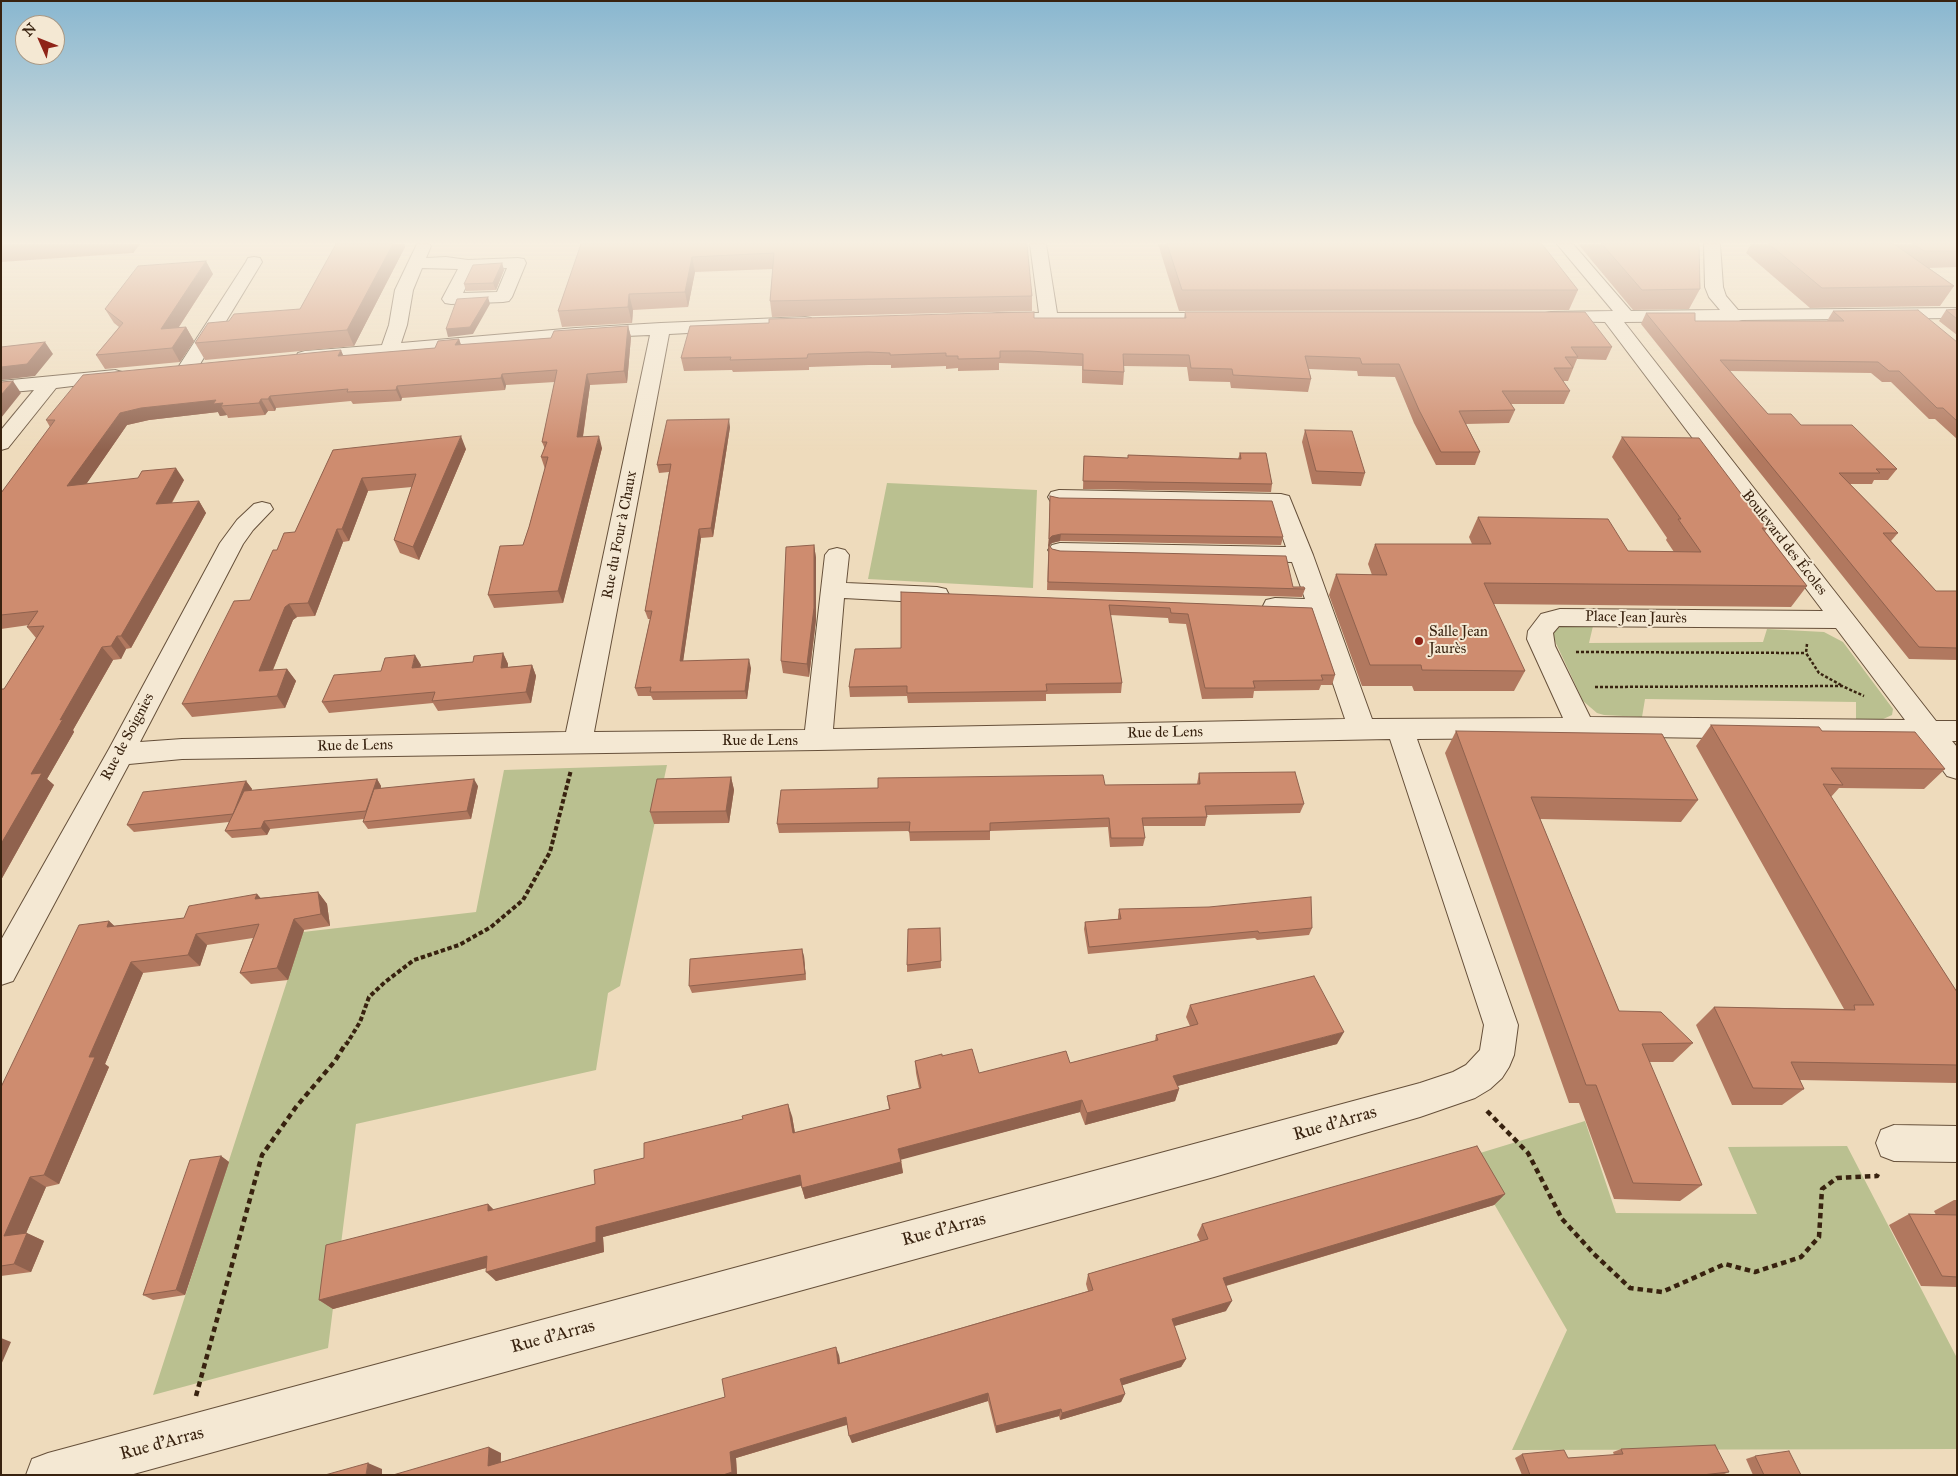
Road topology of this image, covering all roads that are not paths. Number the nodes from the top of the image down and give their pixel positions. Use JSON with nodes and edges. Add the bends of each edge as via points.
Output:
{"nodes":[{"id":1,"x":219,"y":313,"type":"edge"},
{"id":2,"x":400,"y":313,"type":"edge"},
{"id":3,"x":1039,"y":313,"type":"edge"},
{"id":4,"x":1068,"y":313,"type":"edge"},
{"id":5,"x":1616,"y":313,"type":"edge"},
{"id":6,"x":1732,"y":313,"type":"edge"},
{"id":7,"x":1957,"y":313,"type":"edge"},
{"id":8,"x":1917,"y":314,"type":"junction"},
{"id":9,"x":1533,"y":317,"type":"edge"},
{"id":10,"x":1619,"y":317,"type":"junction"},
{"id":11,"x":1736,"y":317,"type":"junction"},
{"id":12,"x":979,"y":318,"type":"edge"},
{"id":13,"x":1238,"y":318,"type":"edge"},
{"id":14,"x":821,"y":322,"type":"edge"},
{"id":15,"x":661,"y":328,"type":"junction"},
{"id":16,"x":1934,"y":328,"type":"edge"},
{"id":17,"x":390,"y":349,"type":"junction"},
{"id":18,"x":284,"y":359,"type":"edge"},
{"id":19,"x":207,"y":367,"type":"edge"},
{"id":20,"x":135,"y":374,"type":"edge"},
{"id":21,"x":50,"y":383,"type":"junction"},
{"id":22,"x":1,"y":387,"type":"edge"},
{"id":23,"x":1,"y":444,"type":"edge"},
{"id":24,"x":1059,"y":497,"type":"edge"},
{"id":25,"x":262,"y":510,"type":"dead end"},
{"id":26,"x":1060,"y":550,"type":"edge"},
{"id":27,"x":837,"y":555,"type":"dead end"},
{"id":28,"x":1301,"y":555,"type":"junction"},
{"id":29,"x":833,"y":590,"type":"junction"},
{"id":30,"x":959,"y":596,"type":"edge"},
{"id":31,"x":1252,"y":606,"type":"edge"},
{"id":32,"x":1320,"y":608,"type":"junction"},
{"id":33,"x":1844,"y":620,"type":"junction"},
{"id":34,"x":1582,"y":728,"type":"junction"},
{"id":35,"x":1362,"y":729,"type":"junction"},
{"id":36,"x":1400,"y":729,"type":"junction"},
{"id":37,"x":1928,"y":730,"type":"junction"},
{"id":38,"x":1957,"y":731,"type":"edge"},
{"id":39,"x":818,"y":740,"type":"junction"},
{"id":40,"x":578,"y":743,"type":"junction"},
{"id":41,"x":120,"y":754,"type":"junction"},
{"id":42,"x":1957,"y":768,"type":"edge"},
{"id":43,"x":1,"y":971,"type":"edge"},
{"id":44,"x":1894,"y":1143,"type":"road end"},
{"id":45,"x":1957,"y":1144,"type":"edge"},
{"id":46,"x":48,"y":1475,"type":"edge"}],
"edges":[{"from":1,"to":19,"type":"street","via":[[179,370]]},
{"from":2,"to":17,"type":"street"},
{"from":3,"to":12,"type":"street"},
{"from":4,"to":13,"type":"street"},
{"from":5,"to":10,"type":"street","name":"Boulevard des Écoles"},
{"from":6,"to":11,"type":"street"},
{"from":7,"to":8,"type":"street"},
{"from":8,"to":11,"type":"street"},
{"from":8,"to":16,"type":"street"},
{"from":9,"to":10,"type":"street"},
{"from":10,"to":11,"type":"street"},
{"from":10,"to":33,"type":"street","name":"Boulevard des Écoles","via":[[1733,478]]},
{"from":14,"to":15,"type":"street"},
{"from":15,"to":17,"type":"street"},
{"from":15,"to":40,"type":"street","name":"Rue du Four à Chaux"},
{"from":17,"to":18,"type":"street"},
{"from":20,"to":21,"type":"street"},
{"from":21,"to":22,"type":"street"},
{"from":21,"to":23,"type":"street"},
{"from":24,"to":28,"type":"street","via":[[1281,502]]},
{"from":25,"to":41,"type":"street","name":"Rue de Soignies","via":[[232,543]]},
{"from":26,"to":28,"type":"street"},
{"from":27,"to":29,"type":"street"},
{"from":28,"to":32,"type":"street"},
{"from":29,"to":30,"type":"street"},
{"from":29,"to":39,"type":"street"},
{"from":31,"to":32,"type":"street"},
{"from":32,"to":35,"type":"street"},
{"from":33,"to":34,"type":"street","name":"Place Jean Jaurès","via":[[1560,617],[1550,620],[1541,631],[1540,638]]},
{"from":33,"to":37,"type":"street","name":"Boulevard des Écoles"},
{"from":34,"to":36,"type":"street"},
{"from":34,"to":37,"type":"street"},
{"from":35,"to":36,"type":"street","name":"Rue de Lens"},
{"from":35,"to":39,"type":"street","name":"Rue de Lens"},
{"from":36,"to":46,"type":"street","name":"Rue d'Arras","via":[[1501,1025],[1497,1055],[1490,1066],[1462,1086],[1214,1158]]},
{"from":37,"to":38,"type":"street"},
{"from":37,"to":42,"type":"street","name":"Boulevard des Écoles"},
{"from":39,"to":40,"type":"street","name":"Rue de Lens"},
{"from":40,"to":41,"type":"street","name":"Rue de Lens","via":[[192,749]]},
{"from":41,"to":43,"type":"street","name":"Rue de Soignies"},
{"from":44,"to":45,"type":"street"}]}
